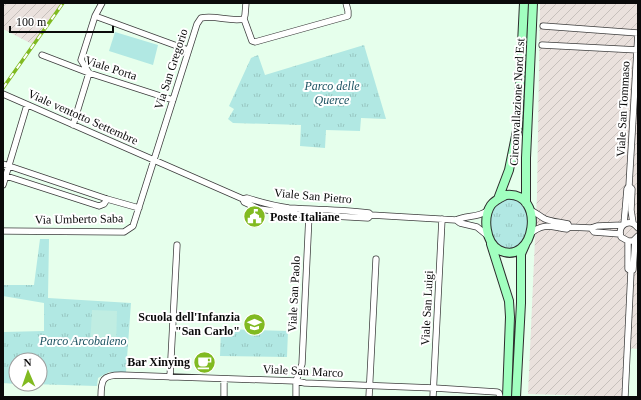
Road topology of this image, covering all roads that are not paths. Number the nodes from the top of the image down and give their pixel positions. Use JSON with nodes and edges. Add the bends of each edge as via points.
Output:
{"nodes":[{"id":1,"x":102,"y":3,"type":"edge"},
{"id":2,"x":246,"y":3,"type":"edge"},
{"id":3,"x":346,"y":3,"type":"edge"},
{"id":4,"x":524,"y":3,"type":"edge"},
{"id":5,"x":534,"y":3,"type":"edge"},
{"id":6,"x":95,"y":16,"type":"junction"},
{"id":7,"x":244,"y":19,"type":"junction"},
{"id":8,"x":543,"y":26,"type":"dead end"},
{"id":9,"x":638,"y":33,"type":"edge"},
{"id":10,"x":542,"y":44,"type":"dead end"},
{"id":11,"x":188,"y":50,"type":"junction"},
{"id":12,"x":638,"y":50,"type":"edge"},
{"id":13,"x":42,"y":55,"type":"dead end"},
{"id":14,"x":89,"y":72,"type":"junction"},
{"id":15,"x":3,"y":94,"type":"edge"},
{"id":16,"x":173,"y":100,"type":"junction"},
{"id":17,"x":27,"y":105,"type":"junction"},
{"id":18,"x":73,"y":125,"type":"junction"},
{"id":19,"x":154,"y":161,"type":"junction"},
{"id":20,"x":6,"y":165,"type":"edge"},
{"id":21,"x":6,"y":176,"type":"junction"},
{"id":22,"x":3,"y":185,"type":"edge"},
{"id":23,"x":629,"y":186,"type":"junction"},
{"id":24,"x":107,"y":199,"type":"junction"},
{"id":25,"x":243,"y":199,"type":"junction"},
{"id":26,"x":498,"y":199,"type":"junction"},
{"id":27,"x":528,"y":207,"type":"junction"},
{"id":28,"x":140,"y":208,"type":"junction"},
{"id":29,"x":304,"y":208,"type":"junction"},
{"id":30,"x":331,"y":210,"type":"junction"},
{"id":31,"x":489,"y":210,"type":"junction"},
{"id":32,"x":309,"y":214,"type":"junction"},
{"id":33,"x":371,"y":215,"type":"junction"},
{"id":34,"x":442,"y":220,"type":"junction"},
{"id":35,"x":456,"y":220,"type":"junction"},
{"id":36,"x":624,"y":224,"type":"junction"},
{"id":37,"x":636,"y":226,"type":"edge"},
{"id":38,"x":569,"y":227,"type":"junction"},
{"id":39,"x":591,"y":228,"type":"junction"},
{"id":40,"x":3,"y":231,"type":"edge"},
{"id":41,"x":530,"y":234,"type":"junction"},
{"id":42,"x":620,"y":234,"type":"junction"},
{"id":43,"x":637,"y":238,"type":"edge"},
{"id":44,"x":490,"y":239,"type":"junction"},
{"id":45,"x":628,"y":242,"type":"junction"},
{"id":46,"x":525,"y":244,"type":"junction"},
{"id":47,"x":177,"y":245,"type":"dead end"},
{"id":48,"x":376,"y":259,"type":"dead end"},
{"id":49,"x":631,"y":271,"type":"junction"},
{"id":50,"x":170,"y":377,"type":"junction"},
{"id":51,"x":224,"y":379,"type":"junction"},
{"id":52,"x":296,"y":381,"type":"junction"},
{"id":53,"x":370,"y":386,"type":"junction"},
{"id":54,"x":434,"y":388,"type":"junction"},
{"id":55,"x":504,"y":396,"type":"edge"},
{"id":56,"x":101,"y":397,"type":"edge"},
{"id":57,"x":224,"y":397,"type":"edge"},
{"id":58,"x":296,"y":397,"type":"edge"},
{"id":59,"x":370,"y":397,"type":"edge"},
{"id":60,"x":433,"y":397,"type":"edge"},
{"id":61,"x":516,"y":397,"type":"edge"},
{"id":62,"x":625,"y":397,"type":"edge"}],
"edges":[{"from":1,"to":6,"type":"street"},
{"from":2,"to":7,"type":"street"},
{"from":3,"to":7,"type":"street","via":[[348,16],[255,42],[252,41]]},
{"from":4,"to":26,"type":"main road","name":"Circonvallazione Nord Est","via":[[518,126],[509,170]]},
{"from":5,"to":27,"type":"main road","name":"Circonvallazione Nord Est","via":[[526,158]]},
{"from":6,"to":11,"type":"street"},
{"from":6,"to":14,"type":"street","via":[[81,60]]},
{"from":7,"to":11,"type":"street","name":"Via San Gregorio","via":[[201,18]]},
{"from":8,"to":9,"type":"street"},
{"from":9,"to":12,"type":"street","name":"Viale San Tommaso"},
{"from":10,"to":12,"type":"street"},
{"from":11,"to":16,"type":"street","name":"Via San Gregorio"},
{"from":12,"to":23,"type":"street","name":"Viale San Tommaso"},
{"from":13,"to":14,"type":"street","name":"Viale Porta"},
{"from":14,"to":16,"type":"street","name":"Viale Porta"},
{"from":14,"to":18,"type":"street"},
{"from":15,"to":17,"type":"street","name":"Viale ventotto Settembre"},
{"from":16,"to":19,"type":"street","name":"Via San Gregorio"},
{"from":17,"to":18,"type":"street","name":"Viale ventotto Settembre"},
{"from":17,"to":20,"type":"street"},
{"from":18,"to":19,"type":"street","name":"Viale ventotto Settembre"},
{"from":19,"to":25,"type":"street","name":"Viale ventotto Settembre"},
{"from":19,"to":28,"type":"street","name":"Via Umberto Saba"},
{"from":20,"to":21,"type":"street"},
{"from":20,"to":24,"type":"street"},
{"from":21,"to":22,"type":"street"},
{"from":21,"to":24,"type":"street","via":[[99,206]]},
{"from":23,"to":36,"type":"street","name":"Viale San Tommaso"},
{"from":23,"to":37,"type":"street","name":"Viale San Tommaso","via":[[632,189],[631,210]]},
{"from":24,"to":28,"type":"street"},
{"from":25,"to":29,"type":"street","name":"Viale San Pietro","via":[[275,206]]},
{"from":25,"to":32,"type":"street","name":"Viale San Pietro","via":[[244,202],[259,209]]},
{"from":26,"to":27,"type":"main road","via":[[514,195],[522,198]]},
{"from":26,"to":31,"type":"main road"},
{"from":27,"to":38,"type":"street","via":[[548,220],[568,224]]},
{"from":27,"to":41,"type":"main road","via":[[532,217]]},
{"from":28,"to":40,"type":"street","name":"Via Umberto Saba","via":[[133,226],[124,232]]},
{"from":29,"to":30,"type":"street","name":"Viale San Pietro"},
{"from":29,"to":32,"type":"street"},
{"from":30,"to":32,"type":"street"},
{"from":30,"to":33,"type":"street","name":"Viale San Pietro","via":[[358,211]]},
{"from":31,"to":35,"type":"street","via":[[484,214]]},
{"from":31,"to":44,"type":"main road","via":[[486,229]]},
{"from":32,"to":33,"type":"street","name":"Viale San Pietro","via":[[368,218]]},
{"from":32,"to":52,"type":"street","name":"Viale San Paolo","via":[[302,364]]},
{"from":33,"to":34,"type":"street","name":"Viale San Pietro"},
{"from":34,"to":35,"type":"street","name":"Viale San Pietro"},
{"from":34,"to":54,"type":"street","name":"Viale San Luigi"},
{"from":35,"to":44,"type":"street","via":[[478,227]]},
{"from":36,"to":37,"type":"street"},
{"from":36,"to":39,"type":"street"},
{"from":36,"to":42,"type":"street","name":"Viale San Tommaso"},
{"from":38,"to":39,"type":"street"},
{"from":38,"to":41,"type":"street","via":[[539,227]]},
{"from":39,"to":42,"type":"street","via":[[594,232]]},
{"from":41,"to":46,"type":"main road"},
{"from":42,"to":45,"type":"street"},
{"from":43,"to":45,"type":"street"},
{"from":43,"to":49,"type":"street"},
{"from":44,"to":46,"type":"main road","via":[[499,250],[505,252],[517,250]]},
{"from":44,"to":55,"type":"main road","via":[[509,301]]},
{"from":45,"to":49,"type":"street","via":[[628,269]]},
{"from":46,"to":61,"type":"main road","via":[[521,254]]},
{"from":47,"to":50,"type":"street"},
{"from":48,"to":53,"type":"street"},
{"from":49,"to":62,"type":"street"},
{"from":50,"to":51,"type":"street","name":"Viale San Marco"},
{"from":50,"to":56,"type":"street","name":"Viale San Marco","via":[[111,375],[101,384]]},
{"from":51,"to":52,"type":"street","name":"Viale San Marco"},
{"from":51,"to":57,"type":"street"},
{"from":52,"to":53,"type":"street","name":"Viale San Marco"},
{"from":52,"to":58,"type":"street","name":"Viale San Paolo"},
{"from":53,"to":54,"type":"street","name":"Viale San Marco"},
{"from":53,"to":59,"type":"street"},
{"from":54,"to":55,"type":"street","name":"Viale San Marco"},
{"from":54,"to":60,"type":"street","name":"Viale San Luigi"}]}
